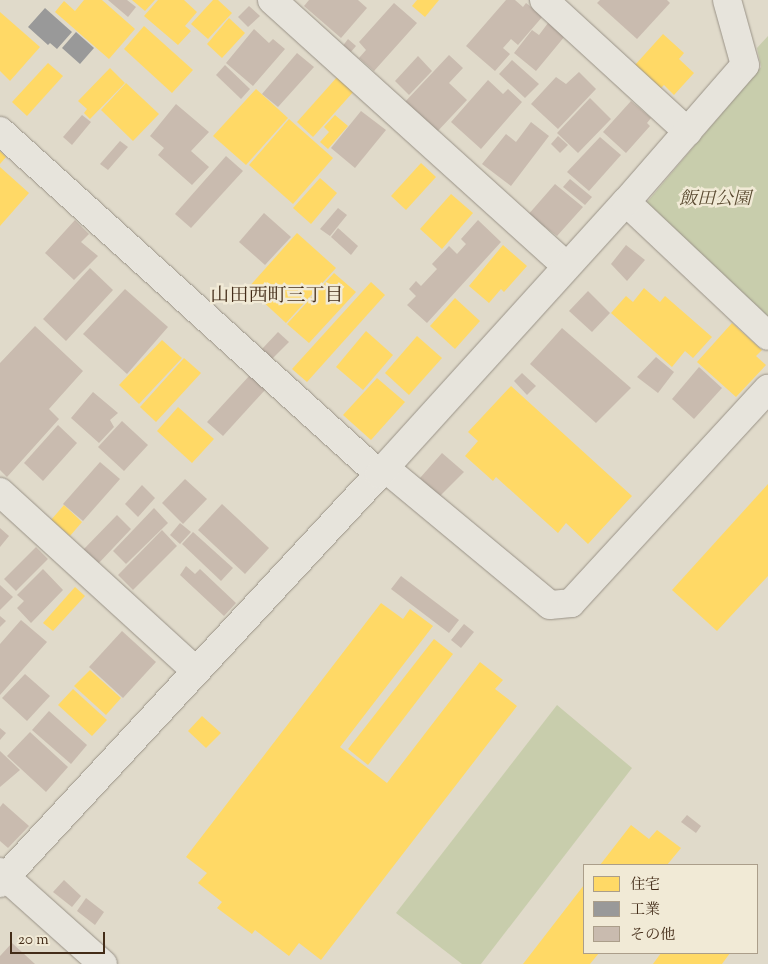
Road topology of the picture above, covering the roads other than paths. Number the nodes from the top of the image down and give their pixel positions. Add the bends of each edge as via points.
1 (272, 0) edge
2 (544, 0) edge
3 (727, 0) edge
4 (0, 131) edge
5 (688, 132) junction
6 (626, 202) junction
7 (566, 266) junction
8 (768, 336) edge
9 (768, 389) edge
10 (382, 471) junction
11 (0, 492) edge
12 (196, 671) junction
13 (2, 878) edge
14 (103, 964) edge

1 - 7 street
2 - 5 street
3 - 5 street via 745,65
4 - 10 street
5 - 6 street
6 - 7 street
6 - 8 street
7 - 10 street
9 - 10 street via 570,603 550,605
10 - 12 street
11 - 12 street
12 - 13 street
13 - 14 street

